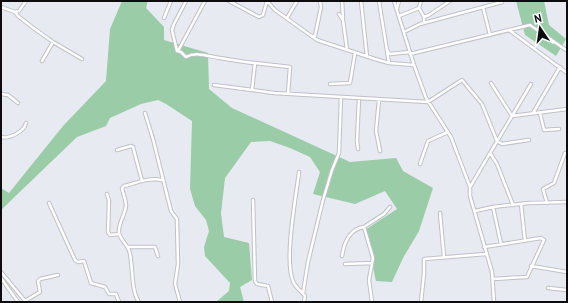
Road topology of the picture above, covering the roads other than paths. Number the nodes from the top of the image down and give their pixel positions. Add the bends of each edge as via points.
1 (26, 1) edge
2 (171, 1) edge
3 (186, 1) edge
4 (205, 1) edge
5 (229, 1) edge
6 (297, 1) edge
7 (320, 1) edge
8 (342, 1) edge
9 (360, 1) edge
10 (380, 1) edge
11 (394, 1) edge
12 (399, 1) edge
13 (421, 1) edge
14 (450, 1) edge
15 (502, 2) dead end
16 (1, 7) edge
17 (483, 7) junction
18 (396, 8) junction
19 (420, 8) junction
20 (16, 12) junction
21 (339, 14) dead end
22 (399, 16) junction
23 (424, 17) junction
24 (164, 18) dead end
25 (287, 18) junction
26 (342, 20) junction
27 (424, 23) junction
28 (509, 30) junction
29 (404, 32) junction
30 (490, 35) junction
31 (311, 36) junction
32 (53, 42) junction
33 (347, 50) junction
34 (387, 50) junction
35 (566, 50) dead end
36 (178, 51) junction
37 (356, 53) junction
38 (410, 53) junction
39 (367, 57) junction
40 (82, 59) dead end
41 (42, 61) dead end
42 (389, 62) junction
43 (255, 63) junction
44 (414, 65) junction
45 (560, 67) junction
46 (567, 73) edge
47 (491, 83) dead end
48 (330, 84) dead end
49 (530, 84) dead end
50 (214, 85) dead end
51 (252, 90) junction
52 (1, 94) edge
53 (288, 94) junction
54 (341, 97) junction
55 (359, 98) junction
56 (379, 100) junction
57 (428, 102) junction
58 (18, 103) dead end
59 (567, 109) edge
60 (145, 113) dead end
61 (540, 113) junction
62 (533, 114) junction
63 (512, 116) junction
64 (26, 123) dead end
65 (559, 129) dead end
66 (448, 132) junction
67 (1, 137) edge
68 (497, 140) junction
69 (528, 140) dead end
70 (358, 149) dead end
71 (117, 150) dead end
72 (380, 151) dead end
73 (565, 153) dead end
74 (490, 154) junction
75 (420, 164) dead end
76 (299, 172) dead end
77 (162, 180) junction
78 (142, 181) junction
79 (470, 187) junction
80 (107, 194) dead end
81 (253, 200) dead end
82 (567, 202) edge
83 (49, 203) dead end
84 (548, 203) junction
85 (521, 204) junction
86 (513, 205) junction
87 (390, 207) dead end
88 (493, 207) junction
89 (475, 211) junction
90 (440, 213) dead end
91 (364, 227) junction
92 (119, 234) junction
93 (525, 241) junction
94 (501, 244) junction
95 (484, 246) junction
96 (128, 247) junction
97 (486, 254) junction
98 (158, 256) dead end
99 (342, 256) dead end
100 (444, 257) junction
101 (372, 263) junction
102 (345, 264) dead end
103 (531, 266) junction
104 (1, 272) edge
105 (567, 272) edge
106 (58, 275) dead end
107 (1, 278) edge
108 (493, 279) junction
109 (548, 288) dead end
110 (567, 290) edge
111 (303, 293) junction
112 (26, 301) edge
113 (18, 302) edge
114 (119, 302) edge
115 (140, 302) edge
116 (180, 302) edge
117 (272, 302) edge
118 (304, 302) edge
119 (372, 302) edge
120 (421, 302) edge
121 (494, 302) edge

1 - 20 street
2 - 24 street
3 - 36 street via 172,30
4 - 36 street
5 - 25 street via 259,17 263,15 267,1
6 - 25 street
7 - 31 street via 315,36
8 - 26 street
9 - 39 street
10 - 34 street
11 - 18 street
12 - 18 street
13 - 19 street
14 - 23 street
15 - 17 street
16 - 20 street
17 - 27 street
17 - 30 street
18 - 22 street
19 - 22 street
19 - 23 street
20 - 32 street via 27,24
21 - 26 street
22 - 29 street
23 - 27 street
25 - 31 street
26 - 33 street
27 - 29 street
28 - 30 street
28 - 35 street via 530,25
28 - 45 street
29 - 38 street
30 - 38 street
31 - 33 street
32 - 40 street
32 - 41 street
33 - 37 street
34 - 38 street via 390,54
34 - 42 street
36 - 43 street via 186,57 191,54 206,55
37 - 39 street
37 - 48 street via 350,83
38 - 44 street
39 - 42 street
42 - 44 street
43 - 51 street
43 - 53 street via 290,67
44 - 57 street
45 - 46 street
45 - 62 street
47 - 63 street
49 - 63 street
50 - 51 street
51 - 53 street
52 - 58 street via 8,95
53 - 54 street
54 - 55 street
54 - 111 street via 339,153 323,200
55 - 56 street
55 - 70 street
56 - 57 street
56 - 72 street via 376,130
57 - 66 street
57 - 68 street via 462,80 482,104
59 - 61 street
60 - 77 street
61 - 62 street
61 - 65 street via 544,130
62 - 63 street
63 - 68 street
64 - 67 street via 18,132 6,138
66 - 75 street via 428,141
66 - 79 street
68 - 69 street via 502,144
68 - 74 street
71 - 78 street via 133,147
73 - 84 street via 554,183 543,189
74 - 79 street
74 - 86 street via 497,164
76 - 111 street via 290,266 293,281
77 - 78 street
77 - 116 street via 170,211 178,222 178,264 175,284
78 - 92 street via 122,188 126,207 119,224
79 - 89 street
80 - 92 street via 109,234
81 - 117 street via 255,281 257,284 268,286
82 - 84 street
83 - 114 street via 75,260 84,260 91,283 105,287 109,294 116,294
84 - 85 street
85 - 86 street
85 - 93 street
86 - 88 street
87 - 91 street
88 - 89 street
88 - 94 street
89 - 95 street
90 - 100 street
91 - 99 street via 350,234
91 - 101 street
92 - 96 street
93 - 94 street
93 - 103 street via 540,238 544,240
94 - 95 street
95 - 97 street
96 - 98 street via 155,247
96 - 115 street via 134,292
97 - 100 street
97 - 108 street
100 - 120 street via 424,259
101 - 102 street
101 - 119 street via 369,280
103 - 105 street
103 - 108 street via 527,277
104 - 112 street
106 - 112 street via 40,279 40,292
107 - 113 street
108 - 121 street
109 - 110 street
111 - 118 street

